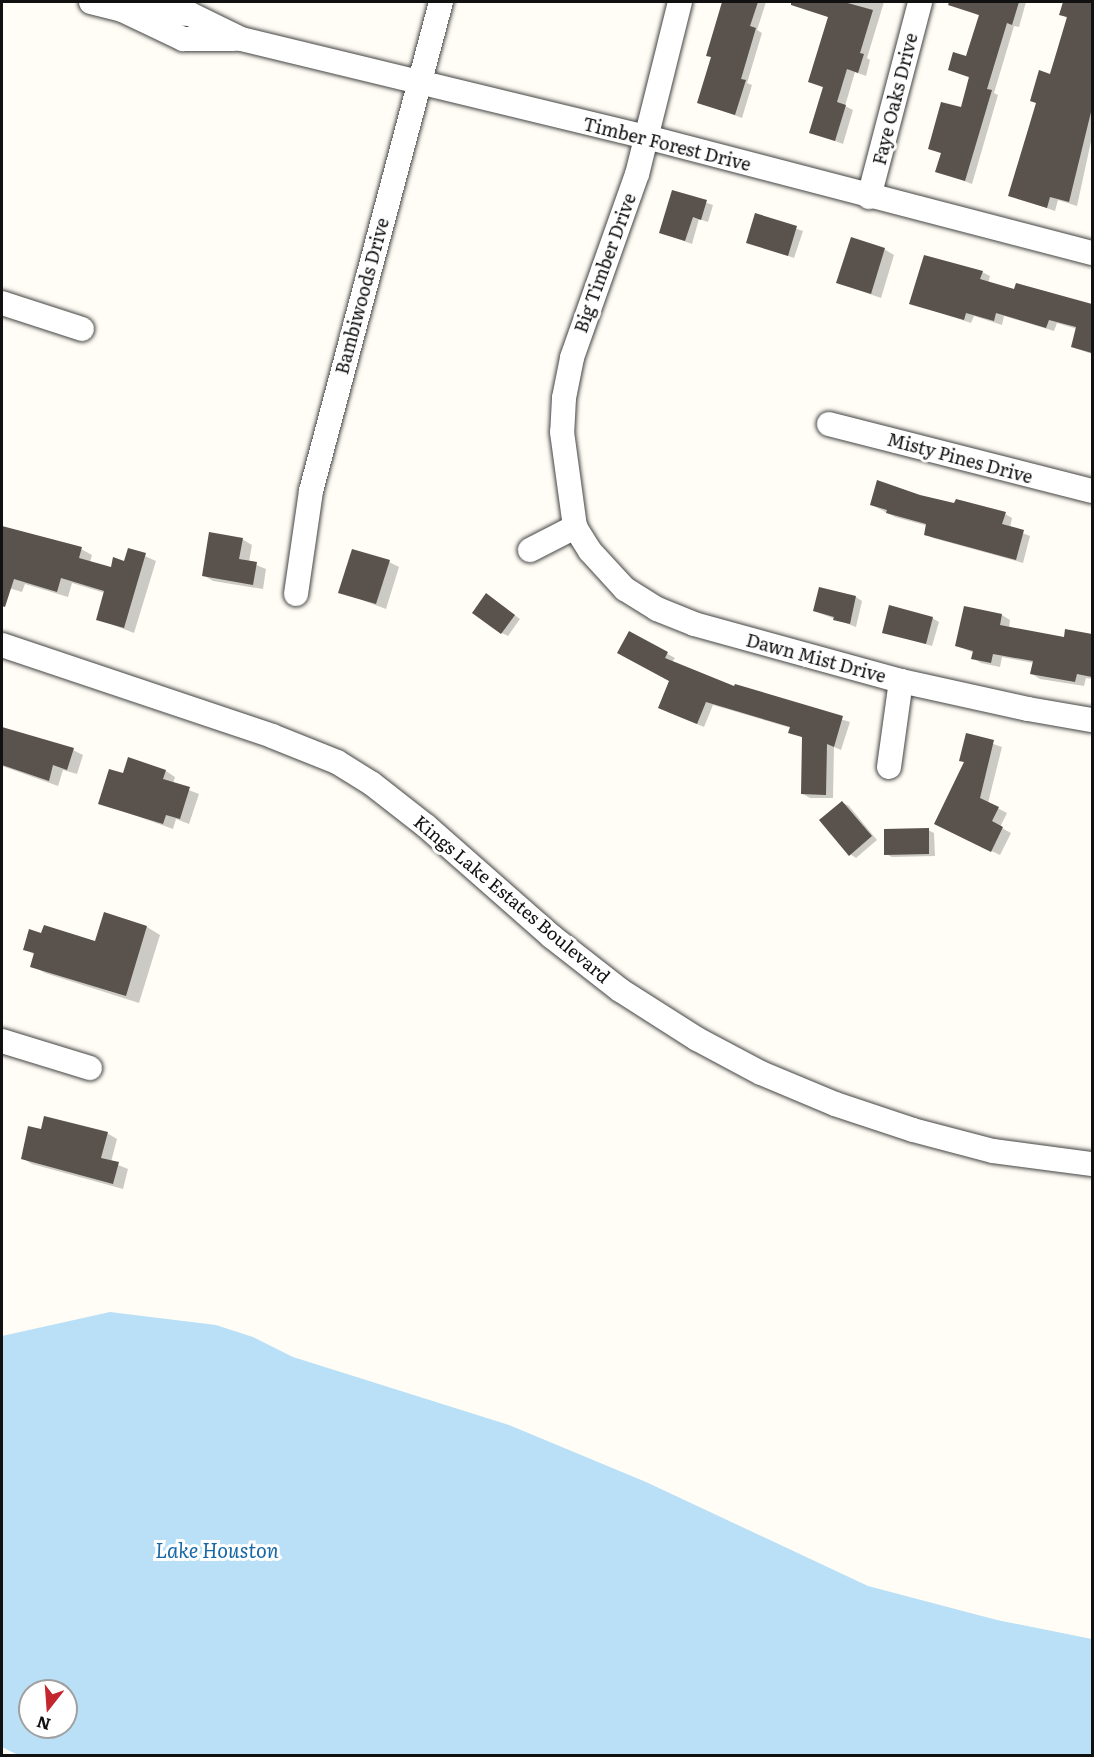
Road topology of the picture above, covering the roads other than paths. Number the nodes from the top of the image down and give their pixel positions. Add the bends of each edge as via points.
1 (91, 2) edge
2 (441, 2) edge
3 (680, 2) edge
4 (920, 2) edge
5 (123, 6) edge
6 (420, 84) junction
7 (646, 137) junction
8 (870, 197) junction
9 (1092, 253) edge
10 (2, 303) edge
11 (82, 329) dead end
12 (829, 424) dead end
13 (1092, 491) edge
14 (575, 527) junction
15 (530, 550) dead end
16 (296, 594) dead end
17 (2, 645) edge
18 (901, 681) junction
19 (1092, 720) edge
20 (889, 767) dead end
21 (2, 1041) edge
22 (90, 1068) dead end
23 (1092, 1164) edge

1 - 5 street, Timber Forest Drive
2 - 6 street, Bambiwoods Drive
3 - 7 street, Big Timber Drive
4 - 8 street, Faye Oaks Drive
5 - 6 street, Timber Forest Drive via 190,14 241,39
6 - 7 street, Timber Forest Drive
6 - 16 street, Bambiwoods Drive via 311,491
7 - 8 street, Timber Forest Drive
7 - 14 street, Big Timber Drive via 584,318 564,398 562,432
8 - 9 street, Timber Forest Drive
10 - 11 street
12 - 13 street, Misty Pines Drive
14 - 15 street
14 - 18 street, Dawn Mist Drive via 612,577 657,609 716,631
17 - 23 street, Kings Lake Estates Boulevard via 337,762 426,826 550,936 620,990 697,1039 761,1072 835,1104 913,1130 993,1151
18 - 19 street, Dawn Mist Drive
18 - 20 street
21 - 22 street

